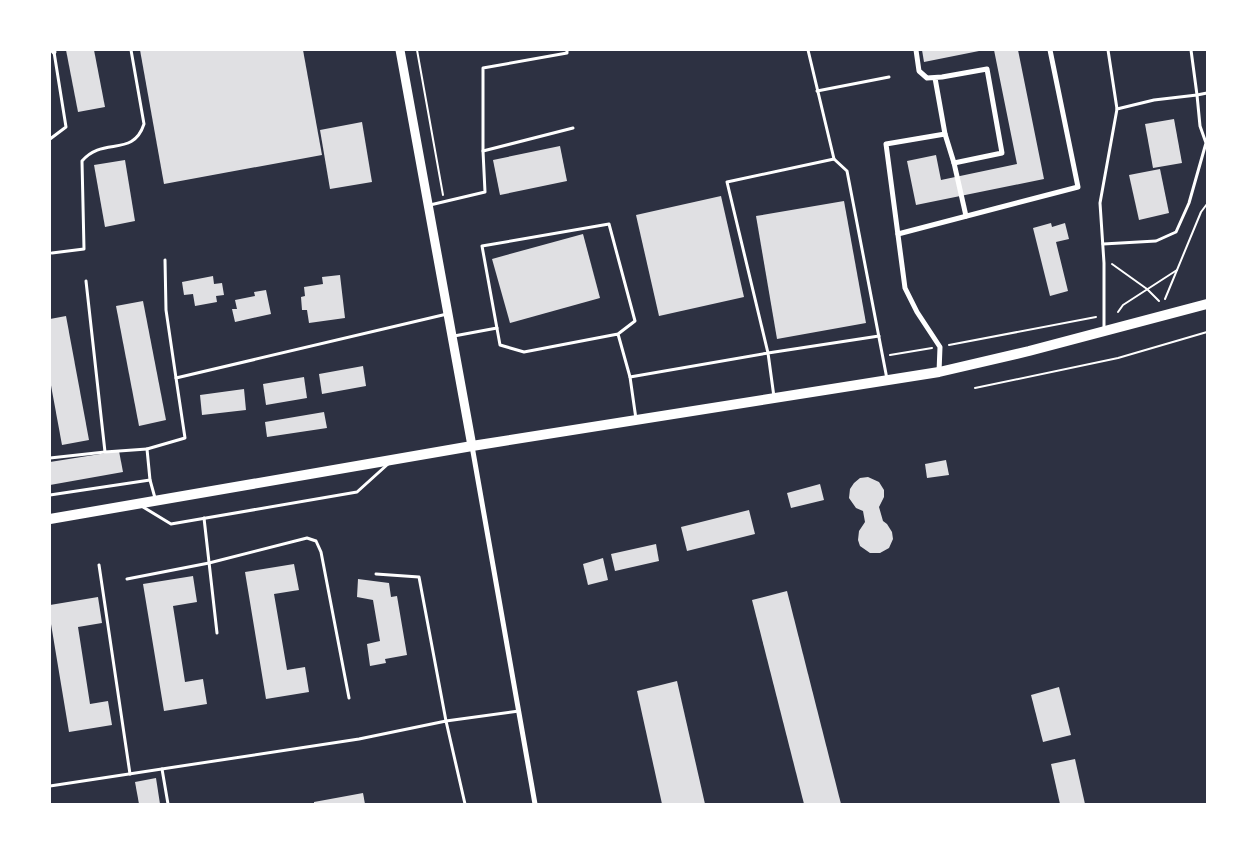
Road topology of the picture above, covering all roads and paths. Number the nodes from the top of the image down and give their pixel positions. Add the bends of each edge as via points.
1 (131, 50) edge
2 (400, 50) edge
3 (417, 50) edge
4 (567, 50) edge
5 (808, 50) edge
6 (916, 50) edge
7 (1050, 50) edge
8 (1108, 50) edge
9 (1191, 50) edge
10 (53, 51) edge
11 (889, 77) dead end
12 (935, 78) junction
13 (817, 91) junction
14 (1207, 93) edge
15 (1197, 95) junction
16 (1117, 109) junction
17 (573, 128) dead end
18 (945, 134) junction
19 (50, 139) edge
20 (484, 151) junction
21 (834, 160) junction
22 (954, 163) junction
23 (444, 201) junction
24 (1207, 204) edge
25 (429, 205) junction
26 (966, 216) junction
27 (898, 234) junction
28 (1103, 244) junction
29 (52, 253) dead end
30 (1104, 258) junction
31 (165, 260) dead end
32 (1177, 270) junction
33 (86, 281) dead end
34 (1147, 288) junction
35 (1165, 299) dead end
36 (1159, 301) dead end
37 (1207, 304) edge
38 (1118, 312) dead end
39 (448, 314) junction
40 (1104, 316) junction
41 (497, 328) junction
42 (1104, 332) junction
43 (1206, 333) edge
44 (618, 334) junction
45 (452, 336) junction
46 (879, 336) junction
47 (940, 347) junction
48 (768, 353) junction
49 (883, 356) junction
50 (939, 372) junction
51 (630, 377) junction
52 (176, 378) junction
53 (887, 380) junction
54 (976, 388) dead end
55 (774, 398) junction
56 (636, 420) junction
57 (472, 446) junction
58 (147, 450) junction
59 (106, 452) junction
60 (50, 458) edge
61 (393, 460) junction
62 (150, 480) junction
63 (50, 495) edge
64 (156, 501) junction
65 (138, 504) junction
66 (204, 518) junction
67 (50, 519) edge
68 (209, 563) junction
69 (99, 566) dead end
70 (376, 574) dead end
71 (126, 579) dead end
72 (217, 634) dead end
73 (349, 698) dead end
74 (518, 711) junction
75 (446, 721) junction
76 (162, 769) junction
77 (130, 774) junction
78 (50, 786) edge
79 (168, 804) edge
80 (465, 804) edge
81 (535, 804) edge

1 - 29 lane via 144,124 141,133 133,142 100,148 82,161 84,249
2 - 25 street
3 - 23 path
4 - 20 lane via 567,53 483,68
5 - 13 lane
6 - 12 street via 919,71 927,78
7 - 26 street via 1078,187
8 - 16 lane
9 - 15 lane
10 - 19 lane via 66,127
11 - 13 lane
12 - 18 street
12 - 22 street via 987,69 1002,153
13 - 21 lane
14 - 15 lane
15 - 16 lane
15 - 28 lane via 1200,126 1206,143 1189,203 1176,232 1156,241
16 - 28 lane via 1100,203
17 - 20 lane
18 - 22 street
18 - 27 street via 886,144
20 - 23 lane via 485,192
21 - 46 lane via 847,171
21 - 48 lane via 727,182
22 - 26 street
23 - 25 lane
24 - 32 path
25 - 39 street
26 - 27 street
27 - 47 street via 905,288
28 - 30 lane
30 - 34 path
30 - 40 lane
31 - 52 lane via 166,310
32 - 34 path
32 - 35 path
33 - 59 lane
34 - 36 path
34 - 38 path
37 - 42 main road
39 - 45 street
39 - 52 lane
40 - 42 lane
40 - 47 path
41 - 44 lane via 500,345 524,352
41 - 44 lane via 482,246 609,224 635,321
41 - 45 lane
42 - 50 main road
43 - 54 path via 1118,358
44 - 51 lane
45 - 57 street
46 - 48 lane
46 - 49 lane
47 - 49 path
47 - 50 street
48 - 51 lane
48 - 55 lane
49 - 53 lane
50 - 53 main road
51 - 56 lane
52 - 58 lane via 185,438
53 - 55 main road
55 - 56 main road
56 - 57 main road
57 - 61 main road
57 - 74 street
58 - 59 lane
58 - 62 lane
59 - 60 lane
61 - 64 main road
61 - 66 lane via 357,492
62 - 63 lane
62 - 64 lane
64 - 65 main road
65 - 66 lane via 171,524
65 - 67 main road
66 - 68 lane
68 - 71 lane
68 - 72 lane
68 - 73 lane via 307,538 316,541 321,552
69 - 77 lane
70 - 75 lane via 419,577
74 - 75 lane
74 - 81 street
75 - 76 lane via 359,739
75 - 80 lane
76 - 77 lane
76 - 79 lane
77 - 78 lane

